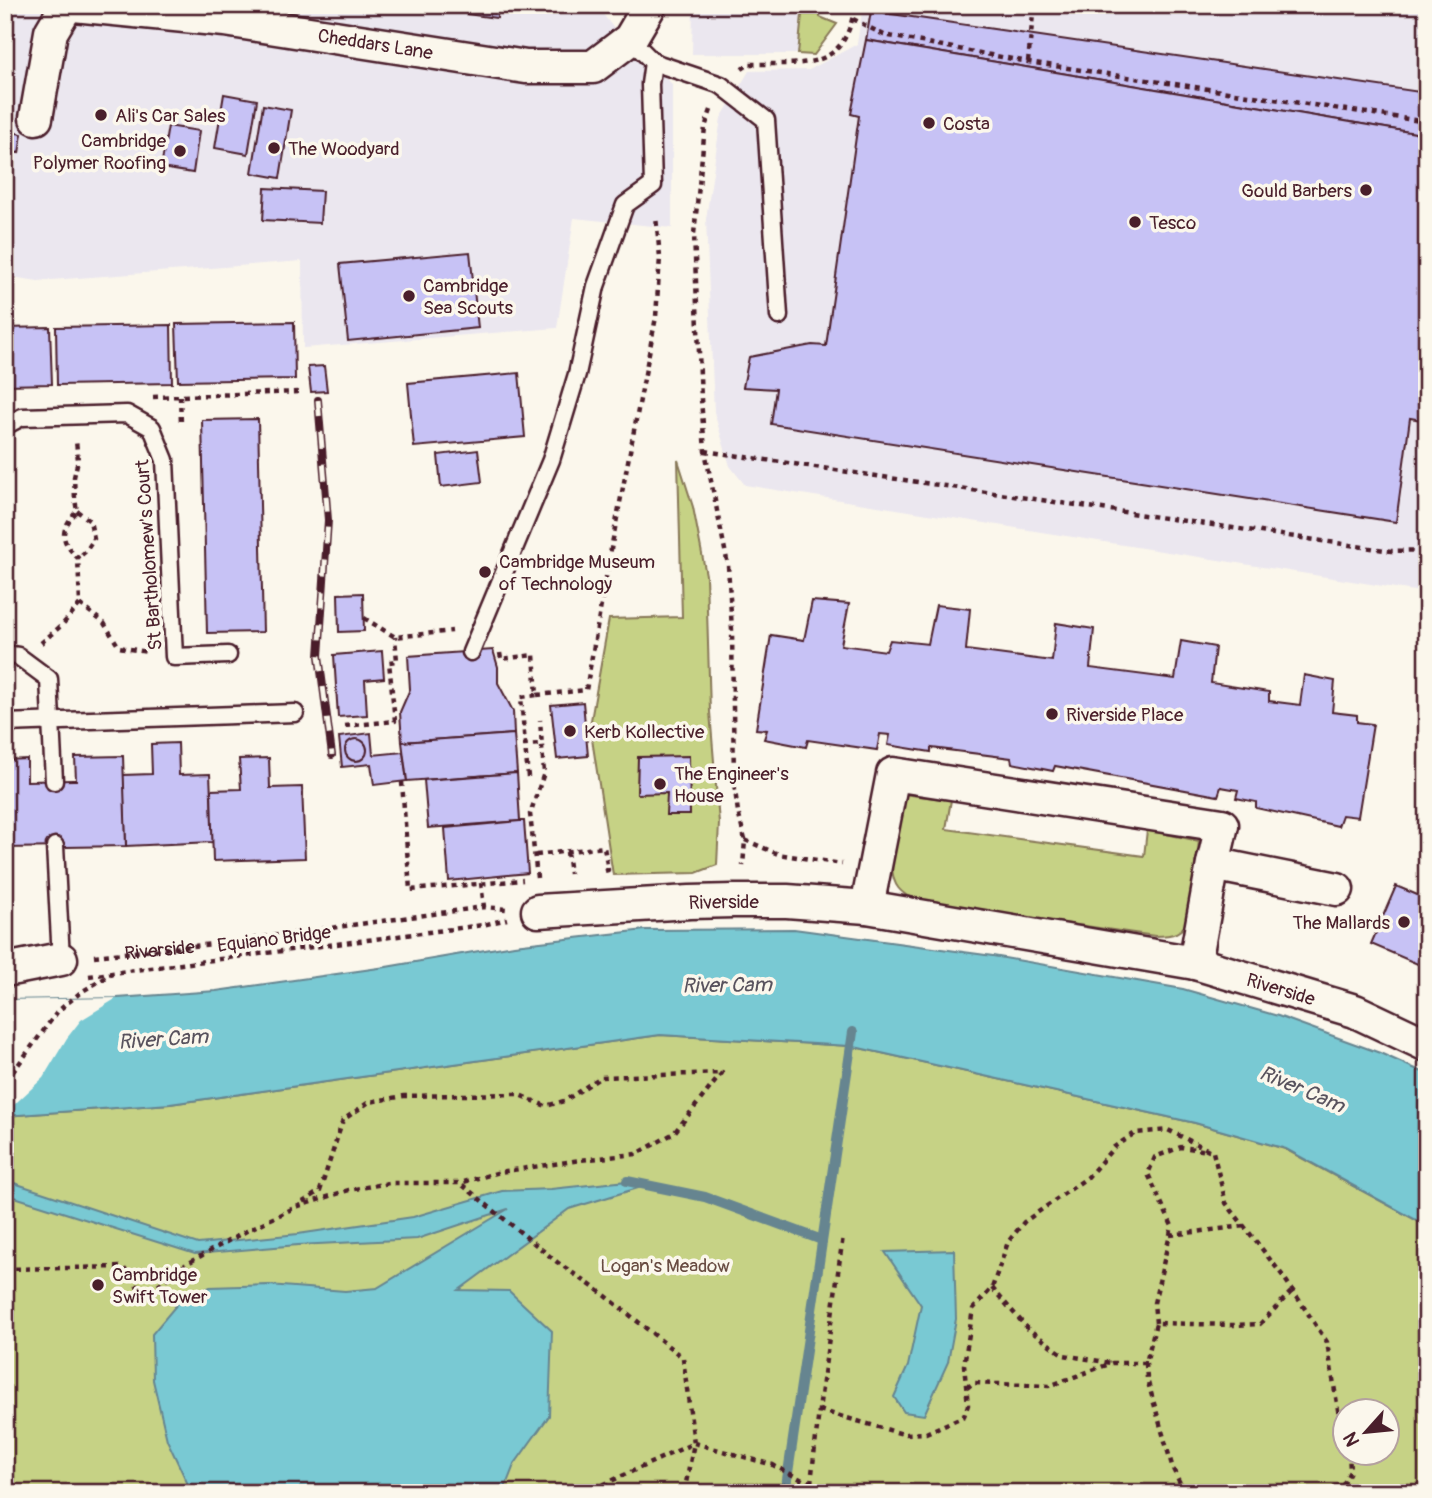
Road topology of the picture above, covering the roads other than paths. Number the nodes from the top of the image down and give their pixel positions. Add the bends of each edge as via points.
1 (67, 5) edge
2 (74, 5) edge
3 (650, 5) edge
4 (631, 39) junction
5 (653, 62) junction
6 (36, 118) dead end
7 (779, 316) dead end
8 (5, 426) edge
9 (471, 652) dead end
10 (5, 654) edge
11 (228, 654) dead end
12 (295, 713) dead end
13 (52, 721) junction
14 (5, 723) edge
15 (54, 781) dead end
16 (55, 846) dead end
17 (1213, 864) junction
18 (1336, 889) dead end
19 (867, 907) junction
20 (538, 911) road end
21 (61, 959) joint
22 (1195, 963) junction
23 (5, 970) edge
24 (1427, 1045) edge

1 - 6 street via 51,32
2 - 4 street, Cheddars Lane via 225,20 526,67 593,67
3 - 4 street, Cheddars Lane
4 - 5 lane
5 - 7 lane via 721,85 766,120
5 - 9 lane via 653,185 625,205 596,286 577,374 551,460
8 - 11 lane, St Bartholomew's Court via 22,417 127,414 152,428 164,460 174,657
10 - 13 lane via 18,656 49,679
12 - 13 lane
13 - 14 lane
13 - 15 lane
16 - 21 lane
17 - 18 street
17 - 19 street via 1222,825 893,774
17 - 22 street
19 - 20 street, Riverside via 734,901
19 - 22 street, Riverside
21 - 23 street
22 - 24 street, Riverside via 1355,1011

